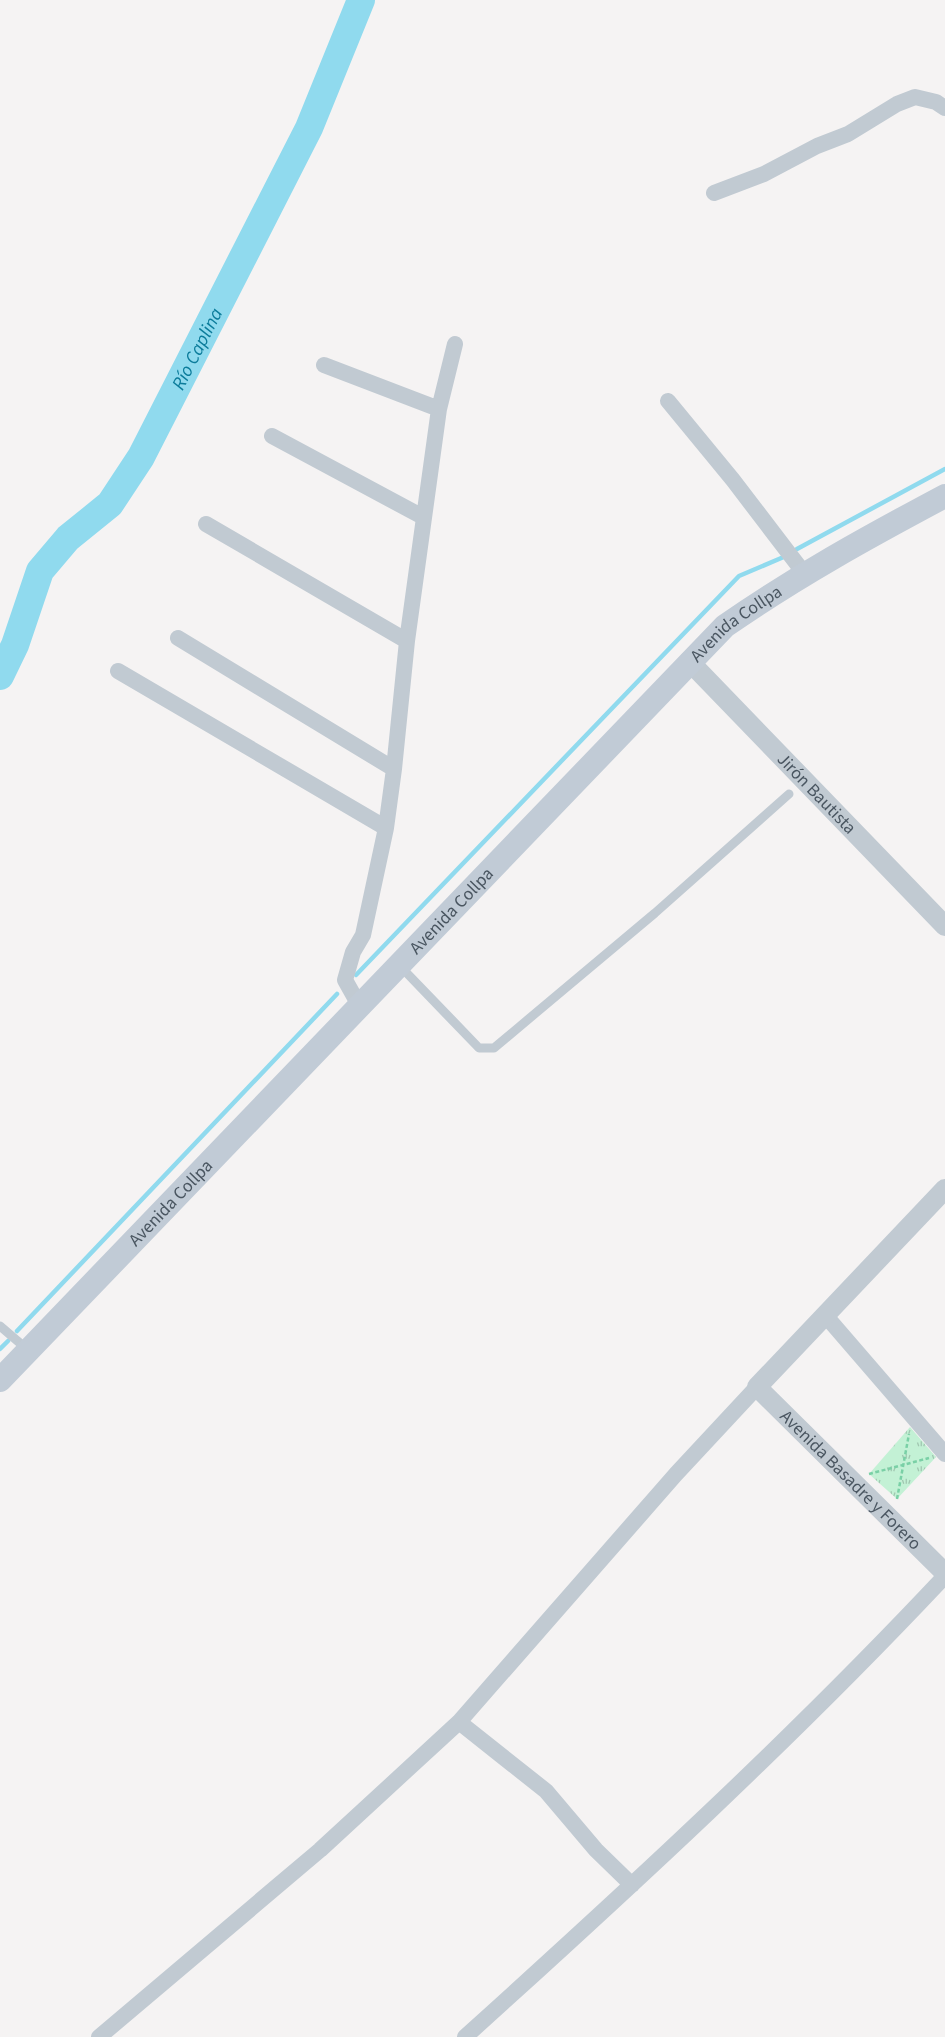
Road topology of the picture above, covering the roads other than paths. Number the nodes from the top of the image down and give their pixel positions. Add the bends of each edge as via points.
1 (945, 108) edge
2 (714, 193) dead end
3 (455, 344) dead end
4 (324, 364) dead end
5 (668, 401) dead end
6 (439, 409) junction
7 (272, 436) dead end
8 (945, 496) edge
9 (423, 517) junction
10 (206, 524) dead end
11 (804, 573) junction
12 (178, 638) dead end
13 (407, 641) junction
14 (689, 661) junction
15 (118, 671) dead end
16 (394, 769) junction
17 (790, 794) dead end
18 (386, 828) junction
19 (945, 926) edge
20 (398, 964) junction
21 (359, 1005) junction
22 (945, 1189) edge
23 (825, 1315) junction
24 (0, 1326) edge
25 (29, 1350) junction
26 (0, 1380) edge
27 (757, 1387) junction
28 (940, 1455) edge
29 (945, 1575) edge
30 (459, 1722) junction
31 (632, 1885) junction
32 (100, 2037) edge
33 (465, 2037) edge

1 - 2 street via 936,102 915,97 897,104 848,134 816,146 764,174
3 - 6 street
4 - 6 street
5 - 11 street
6 - 9 street
7 - 9 street
8 - 11 main road, Avenida Collpa
9 - 13 street
10 - 13 street
11 - 14 main road, Avenida Collpa via 725,626
12 - 16 street
13 - 16 street
14 - 19 street, Jirón Bautista
14 - 20 main road, Avenida Collpa
15 - 18 street
16 - 18 street
17 - 20 lane via 494,1048 480,1048
18 - 21 street via 363,935 353,952 345,980
20 - 21 main road, Avenida Collpa
21 - 25 main road, Avenida Collpa
22 - 23 street
23 - 27 street
23 - 28 street
24 - 25 lane
25 - 26 main road, Avenida Collpa
27 - 29 street, Avenida Basadre y Forero
27 - 30 street via 676,1474
29 - 31 street via 869,1657 746,1779
30 - 31 street via 546,1791 596,1850
30 - 32 street via 320,1850
31 - 33 street

